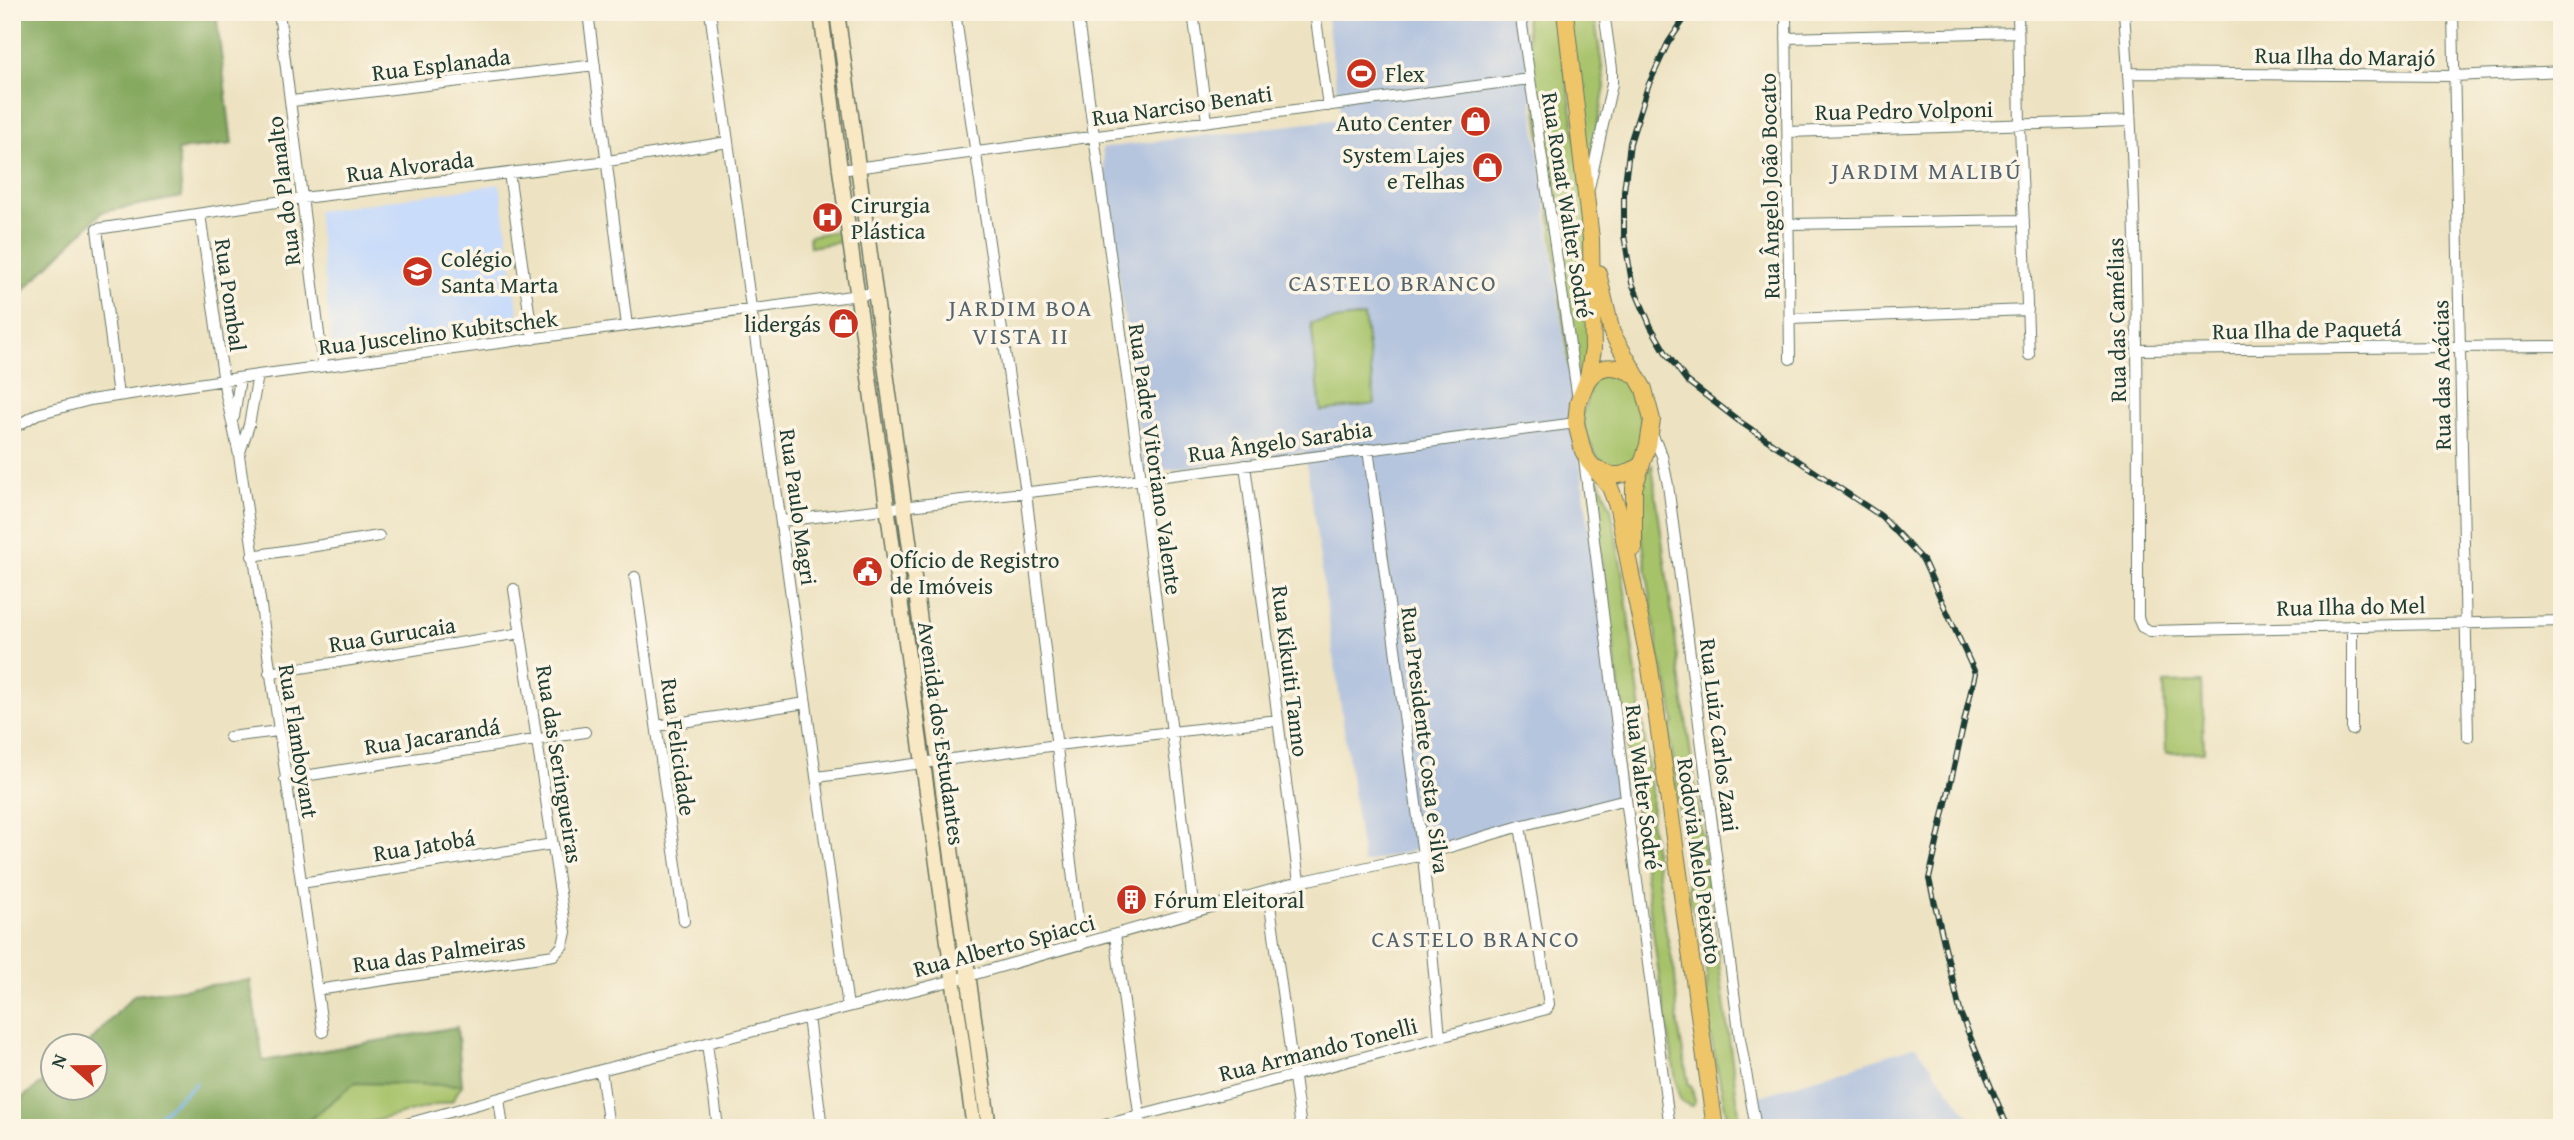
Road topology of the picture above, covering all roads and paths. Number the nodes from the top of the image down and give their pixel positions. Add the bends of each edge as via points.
1 (279, 12) edge
2 (588, 12) edge
3 (710, 12) edge
4 (821, 12) edge
5 (837, 12) edge
6 (955, 12) edge
7 (1077, 12) edge
8 (1193, 12) edge
9 (1315, 12) edge
10 (1520, 12) edge
11 (1565, 12) edge
12 (1604, 12) edge
13 (1786, 12) edge
14 (2018, 12) edge
15 (2124, 12) edge
16 (2454, 12) edge
17 (2018, 32) junction
18 (1786, 38) junction
19 (595, 65) junction
20 (2562, 71) edge
21 (2128, 73) junction
22 (2454, 76) junction
23 (1529, 79) junction
24 (292, 101) junction
25 (1328, 106) junction
26 (1207, 121) junction
27 (2130, 121) junction
28 (2020, 126) junction
29 (1788, 132) junction
30 (1093, 136) junction
31 (728, 142) junction
32 (976, 153) junction
33 (608, 161) junction
34 (857, 168) junction
35 (840, 170) junction
36 (509, 173) junction
37 (303, 198) junction
38 (1587, 198) junction
39 (201, 214) junction
40 (2024, 220) junction
41 (1789, 223) junction
42 (1591, 239) junction
43 (874, 293) junction
44 (858, 295) junction
45 (752, 309) junction
46 (2028, 310) junction
47 (1790, 319) junction
48 (627, 326) junction
49 (533, 339) junction
50 (2460, 346) junction
51 (2562, 346) edge
52 (2137, 350) junction
53 (2029, 355) dead end
54 (1790, 359) dead end
55 (323, 366) junction
56 (258, 375) junction
57 (1635, 375) junction
58 (240, 378) junction
59 (224, 381) junction
60 (1587, 381) junction
61 (118, 396) junction
62 (1578, 403) junction
63 (37, 414) junction
64 (12, 419) edge
65 (1576, 422) junction
66 (233, 424) junction
67 (12, 429) edge
68 (1651, 433) junction
69 (1368, 449) junction
70 (1583, 452) junction
71 (239, 455) junction
72 (1245, 465) junction
73 (1641, 466) junction
74 (1595, 468) junction
75 (1141, 479) junction
76 (1026, 493) junction
77 (895, 506) junction
78 (781, 521) junction
79 (379, 536) dead end
80 (252, 556) junction
81 (635, 577) dead end
82 (514, 589) dead end
83 (1637, 601) junction
84 (2562, 621) edge
85 (2465, 622) junction
86 (2352, 625) junction
87 (2141, 627) joint
88 (521, 633) junction
89 (269, 673) junction
90 (806, 703) junction
91 (1278, 720) junction
92 (657, 726) junction
93 (2352, 730) dead end
94 (278, 731) junction
95 (585, 732) dead end
96 (1172, 732) junction
97 (230, 737) dead end
98 (2468, 737) dead end
99 (537, 739) junction
100 (1056, 745) junction
101 (940, 762) junction
102 (924, 763) junction
103 (817, 778) junction
104 (285, 779) junction
105 (1626, 799) junction
106 (1520, 826) junction
107 (553, 844) junction
108 (1423, 855) junction
109 (1299, 882) junction
110 (301, 883) junction
111 (1268, 891) junction
112 (1194, 912) junction
113 (684, 922) dead end
114 (1115, 935) junction
115 (1081, 944) junction
116 (563, 946) joint
117 (970, 974) junction
118 (954, 979) junction
119 (317, 990) junction
120 (848, 1007) junction
121 (808, 1017) junction
122 (323, 1032) dead end
123 (1440, 1037) junction
124 (707, 1043) junction
125 (601, 1070) junction
126 (1294, 1074) junction
127 (499, 1099) junction
128 (1140, 1115) junction
129 (399, 1127) edge
130 (503, 1128) edge
131 (609, 1128) edge
132 (718, 1128) edge
133 (822, 1128) edge
134 (975, 1128) edge
135 (989, 1128) edge
136 (1093, 1128) edge
137 (1141, 1128) edge
138 (1301, 1128) edge
139 (1670, 1128) edge
140 (1715, 1128) edge
141 (1756, 1128) edge

1 - 24 street, Rua do Planalto
2 - 19 street
3 - 31 street, Rua Paulo Magri
4 - 35 street, Avenida dos Estudantes
5 - 34 street, Avenida dos Estudantes
6 - 32 street
7 - 30 street, Rua Padre Vitoriano Valente
8 - 26 street
9 - 25 street
10 - 23 street, Rua Ronat Walter Sodré
11 - 38 main road, Rodovia Melo Peixoto
12 - 38 street via 1612,84
13 - 18 street, Rua Ângelo João Bocato
14 - 17 street
15 - 21 street, Rua das Camélias
16 - 22 street, Rua das Acácias
17 - 18 street
17 - 28 street
18 - 29 street, Rua Ângelo João Bocato
19 - 24 street, Rua Esplanada
19 - 33 street
20 - 22 street, Rua Ilha do Marajó
21 - 22 street, Rua Ilha do Marajó
21 - 27 street, Rua das Camélias
22 - 50 street, Rua das Acácias
23 - 25 street, Rua Narciso Benati
23 - 62 street, Rua Ronat Walter Sodré
24 - 37 street, Rua do Planalto
25 - 26 street, Rua Narciso Benati
26 - 30 street, Rua Narciso Benati
27 - 28 street, Rua Pedro Volponi
27 - 52 street, Rua das Camélias
28 - 29 street, Rua Pedro Volponi
28 - 40 street
29 - 41 street, Rua Ângelo João Bocato
30 - 32 street, Rua Narciso Benati
30 - 75 street, Rua Padre Vitoriano Valente
31 - 33 street, Rua Alvorada
31 - 45 street, Rua Paulo Magri
32 - 34 street, Rua Narciso Benati
32 - 76 street
33 - 36 street, Rua Alvorada
33 - 48 street
34 - 35 street, Rua Narciso Benati
34 - 43 street, Avenida dos Estudantes
35 - 44 street, Avenida dos Estudantes
36 - 37 street, Rua Alvorada
36 - 49 street
37 - 39 street, Rua Alvorada
37 - 55 street, Rua do Planalto
38 - 42 main road, Rodovia Melo Peixoto
39 - 59 street, Rua Pombal
39 - 61 street, Rua Alvorada via 97,229
40 - 41 street
40 - 46 street
41 - 47 street, Rua Ângelo João Bocato
42 - 57 main road, Rodovia Melo Peixoto via 1612,333
42 - 60 main road, Rodovia Melo Peixoto via 1593,350
43 - 44 street, Rua Juscelino Kubitschek
43 - 77 street, Avenida dos Estudantes
44 - 45 street, Rua Juscelino Kubitschek
44 - 77 street, Avenida dos Estudantes
45 - 48 street, Rua Juscelino Kubitschek
45 - 78 street, Rua Paulo Magri
46 - 47 street
46 - 53 street
47 - 54 street, Rua Ângelo João Bocato
48 - 49 street, Rua Juscelino Kubitschek
49 - 55 street, Rua Juscelino Kubitschek
50 - 51 street, Rua Ilha de Paquetá
50 - 52 street, Rua Ilha de Paquetá
50 - 85 street, Rua das Acácias
52 - 87 street, Rua das Camélias
55 - 56 street, Rua Juscelino Kubitschek
56 - 58 street, Rua Juscelino Kubitschek
56 - 71 street
57 - 60 main road via 1611,365
57 - 68 main road, Rodovia Melo Peixoto via 1649,406
58 - 59 street, Rua Juscelino Kubitschek
58 - 66 street
59 - 61 street, Rua Juscelino Kubitschek
59 - 66 street, Rua Pombal
60 - 62 main road, Rodovia Melo Peixoto
61 - 63 street, Rua Juscelino Kubitschek
62 - 65 main road, Rodovia Melo Peixoto
63 - 64 street
63 - 67 street, Rua Juscelino Kubitschek
65 - 69 street, Rua Ângelo Sarabia
65 - 70 main road, Rodovia Melo Peixoto
66 - 71 street, Rua Flamboyant
68 - 73 main road, Rodovia Melo Peixoto
68 - 141 street, Rua Luiz Carlos Zani via 1668,485 1740,1039
69 - 72 street, Rua Ângelo Sarabia
69 - 108 street, Rua Presidente Costa e Silva
70 - 74 main road, Rodovia Melo Peixoto
70 - 105 street, Rua Walter Sodré
71 - 80 street, Rua Flamboyant
72 - 75 street, Rua Ângelo Sarabia
72 - 91 street, Rua Kikuiti Tanno
73 - 74 main road via 1621,476
73 - 83 main road, Rodovia Melo Peixoto via 1633,514
74 - 83 main road, Rodovia Melo Peixoto via 1610,487 1618,509
75 - 76 street, Rua Ângelo Sarabia
75 - 96 street, Rua Padre Vitoriano Valente
76 - 77 street, Rua Ângelo Sarabia
76 - 100 street
77 - 78 street, Rua Ângelo Sarabia
77 - 101 street, Avenida dos Estudantes
77 - 102 street, Avenida dos Estudantes
78 - 90 street, Rua Paulo Magri
79 - 80 street
80 - 89 street, Rua Flamboyant
81 - 92 street, Rua Felicidade
82 - 88 street, Rua das Seringueiras
83 - 140 main road, Rodovia Melo Peixoto
84 - 85 street, Rua Ilha do Mel
85 - 86 street, Rua Ilha do Mel
85 - 98 street, Rua das Acácias
86 - 87 street, Rua Ilha do Mel via 2150,631
86 - 93 street
88 - 89 street, Rua Gurucaia
88 - 99 street, Rua das Seringueiras
89 - 94 street, Rua Flamboyant
90 - 92 street
90 - 103 street, Rua Paulo Magri
91 - 96 street
91 - 109 street, Rua Kikuiti Tanno
92 - 113 street, Rua Felicidade
94 - 97 street
94 - 104 street, Rua Flamboyant
95 - 99 street, Rua Jacarandá
96 - 100 street
96 - 112 street, Rua Padre Vitoriano Valente
99 - 104 street, Rua Jacarandá
99 - 107 street, Rua das Seringueiras
100 - 101 street
100 - 115 street
101 - 102 street
101 - 117 street, Avenida dos Estudantes
102 - 103 street
102 - 118 street, Avenida dos Estudantes
103 - 120 street, Rua Paulo Magri
104 - 110 street, Rua Flamboyant
105 - 106 street, Rua Alberto Spiacci
105 - 139 street, Rua Walter Sodré
106 - 108 street, Rua Alberto Spiacci
106 - 123 street, Rua Armando Tonelli via 1549,1004 1547,1009
107 - 110 street, Rua Jatobá
107 - 116 street, Rua das Seringueiras via 566,932
108 - 109 street, Rua Alberto Spiacci
108 - 123 street, Rua Presidente Costa e Silva
109 - 111 street, Rua Alberto Spiacci
110 - 119 street, Rua Flamboyant
111 - 112 street, Rua Alberto Spiacci
111 - 126 street
112 - 114 street, Rua Alberto Spiacci
114 - 115 street, Rua Alberto Spiacci
114 - 128 street
115 - 117 street, Rua Alberto Spiacci
116 - 119 street, Rua das Palmeiras via 554,955
117 - 118 street, Rua Alberto Spiacci
117 - 135 street, Avenida dos Estudantes
118 - 120 street, Rua Alberto Spiacci
118 - 134 street, Avenida dos Estudantes
119 - 122 street, Rua Flamboyant
120 - 121 street, Rua Alberto Spiacci
121 - 124 street, Rua Alberto Spiacci
121 - 133 street
123 - 126 street, Rua Armando Tonelli
124 - 125 street, Rua Alberto Spiacci
124 - 132 street
125 - 127 street, Rua Alberto Spiacci
125 - 131 street
126 - 128 street, Rua Armando Tonelli
126 - 138 street
127 - 129 street, Rua Alberto Spiacci
127 - 130 street
128 - 136 street, Rua Armando Tonelli
128 - 137 street

